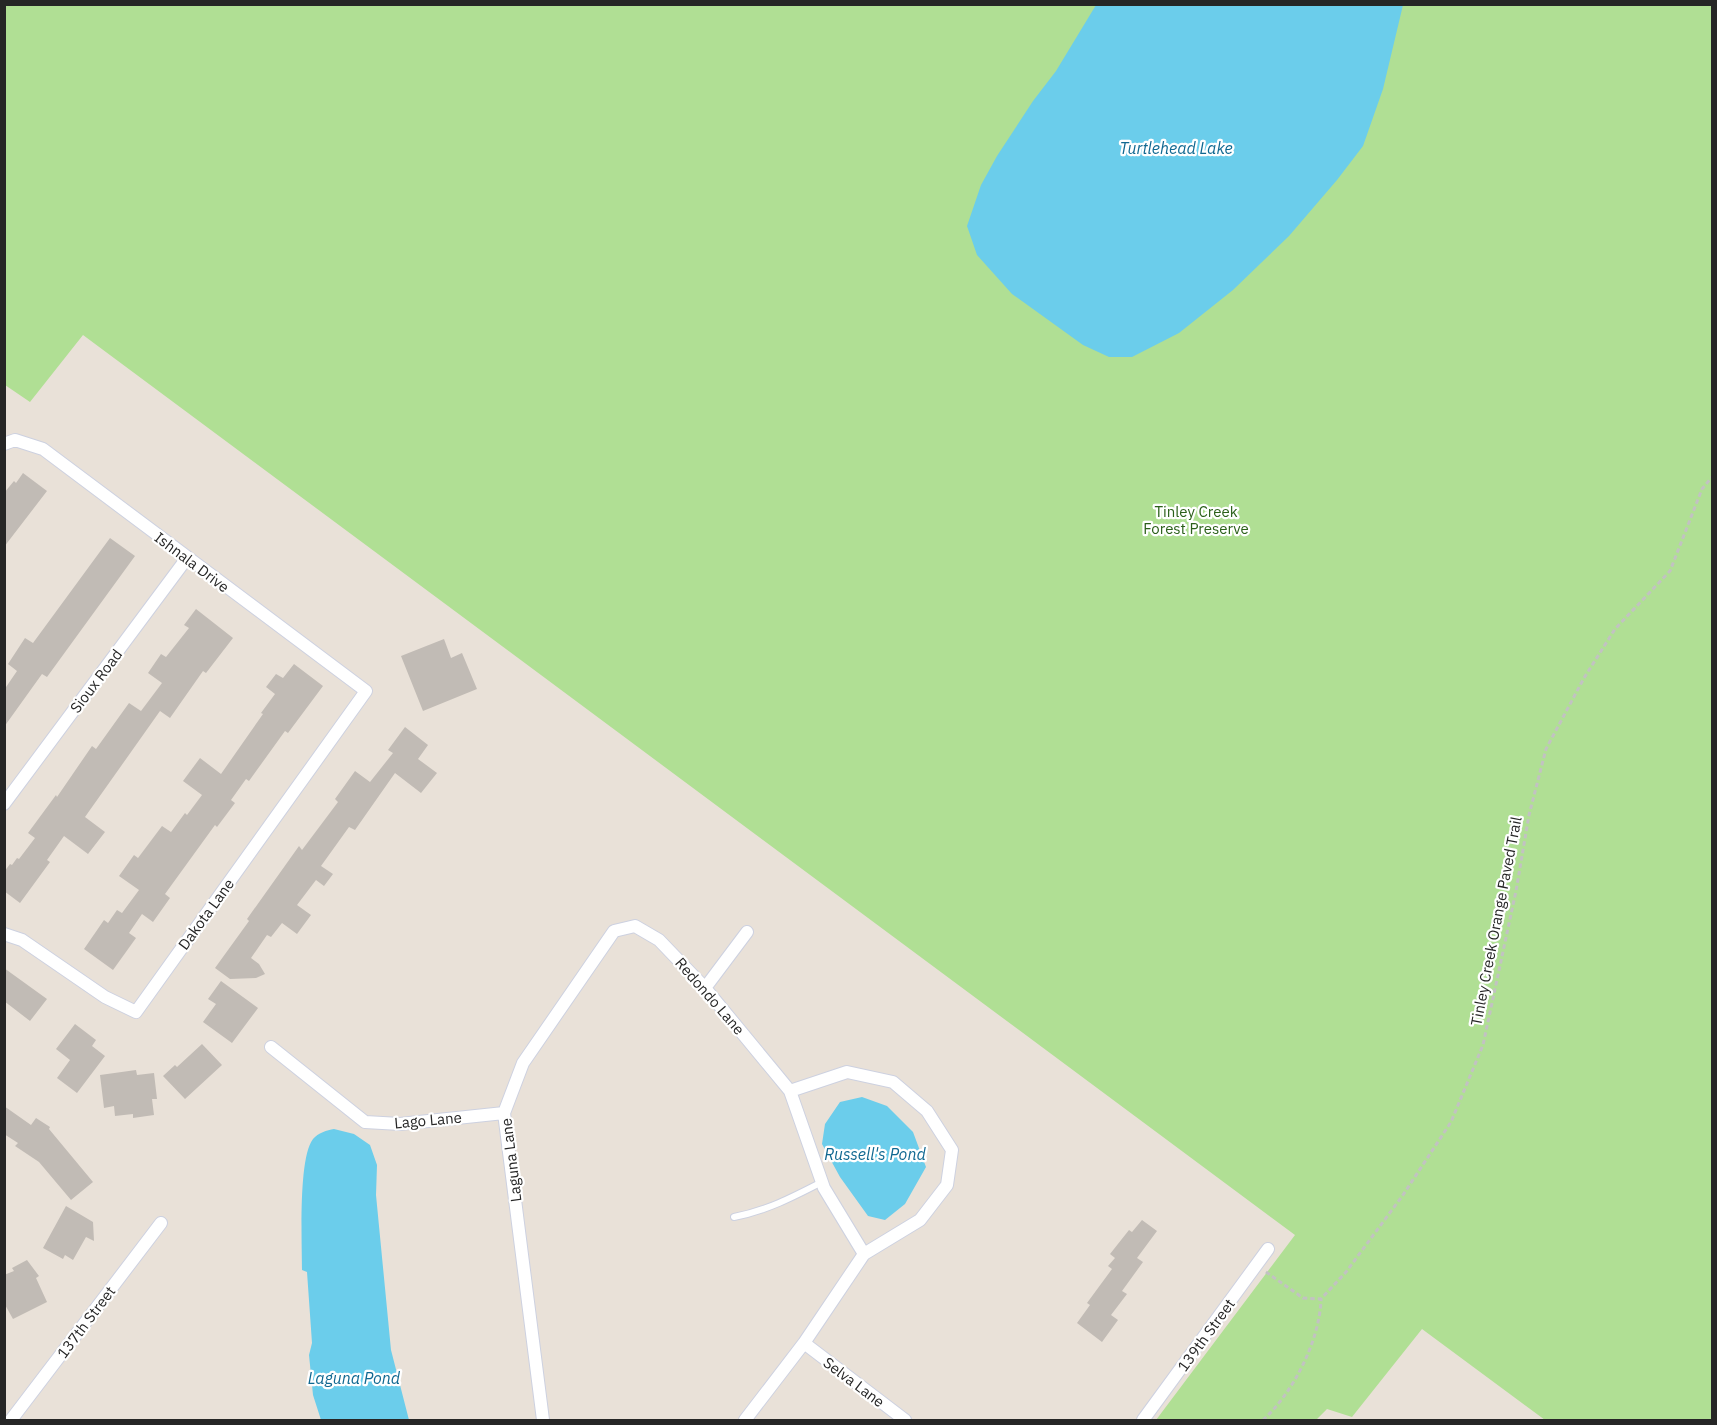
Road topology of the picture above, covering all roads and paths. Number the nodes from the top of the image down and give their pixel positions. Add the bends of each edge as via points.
1 (10, 442) edge
2 (1713, 477) edge
3 (187, 558) junction
4 (366, 691) joint
5 (4, 804) edge
6 (614, 931) joint
7 (747, 932) dead end
8 (4, 934) edge
9 (705, 988) junction
10 (271, 1047) dead end
11 (790, 1091) junction
12 (504, 1113) junction
13 (822, 1182) junction
14 (734, 1217) dead end
15 (161, 1222) dead end
16 (1268, 1249) dead end
17 (864, 1254) junction
18 (1257, 1266) junction
19 (1321, 1299) junction
20 (804, 1343) junction
21 (11, 1420) edge
22 (543, 1420) edge
23 (745, 1420) edge
24 (905, 1420) edge
25 (1143, 1420) edge
26 (1263, 1420) edge

1 - 3 street, Ishnala Drive via 42,449
2 - 19 path, Tinley Creek Orange Paved Trail via 1702,489 1670,571 1615,629 1546,749 1483,1045 1451,1122 1403,1195
3 - 4 street, Ishnala Drive
3 - 5 street, Sioux Road
4 - 8 street, Dakota Lane via 135,1012 105,997 22,940
6 - 9 street, Redondo Lane via 635,926 659,940
6 - 12 street, Laguna Lane via 523,1063
7 - 9 street
9 - 11 street, Redondo Lane
10 - 12 street, Lago Lane via 365,1122 400,1124
11 - 13 street, Redondo Lane
11 - 17 street via 847,1072 893,1082 927,1111 951,1150 947,1185 920,1220
12 - 22 street, Laguna Lane
13 - 14 lane via 776,1206
13 - 17 street, Redondo Lane
15 - 21 street, 137th Street
16 - 18 street, 139th Street
17 - 20 street
18 - 19 path via 1303,1298
18 - 25 street, 139th Street
19 - 26 path via 1306,1358 1282,1398
20 - 23 street
20 - 24 street, Selva Lane

